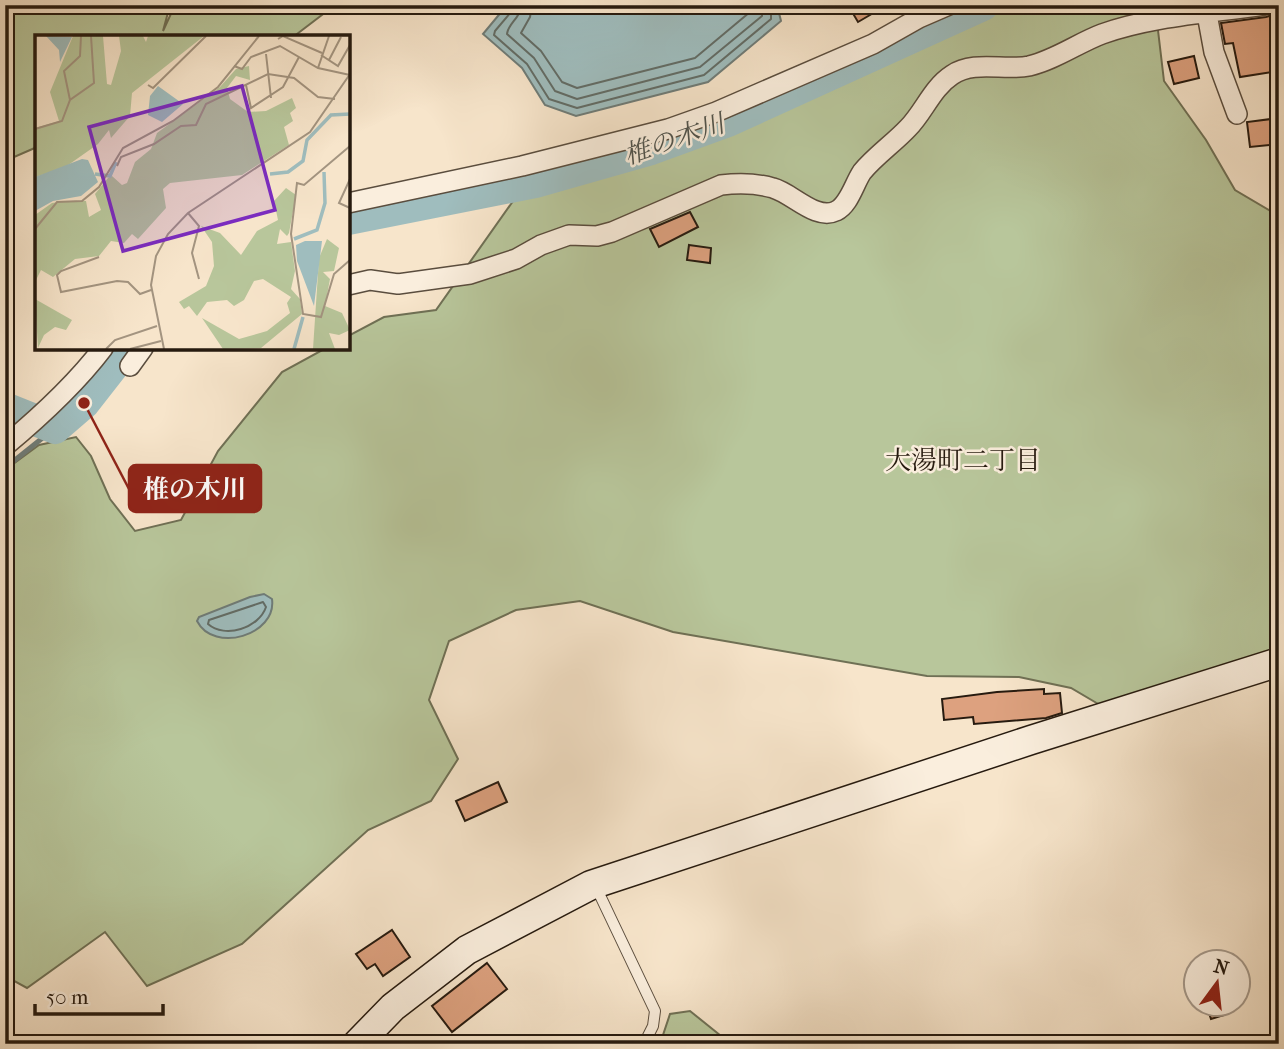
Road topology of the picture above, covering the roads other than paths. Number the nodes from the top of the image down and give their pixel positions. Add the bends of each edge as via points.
1 (949, 5) edge
2 (1264, 5) edge
3 (1207, 14) junction
4 (1237, 114) dead end
5 (350, 203) edge
6 (350, 285) edge
7 (101, 350) edge
8 (142, 350) edge
9 (130, 366) dead end
10 (5, 446) edge
11 (1279, 662) edge
12 (594, 884) junction
13 (356, 1044) edge
14 (645, 1044) edge

1 - 5 street via 873,44 668,130
2 - 3 street
3 - 4 street via 1214,52
3 - 6 street via 1103,34 1036,64 979,67 952,74 910,126 863,172 837,211 820,212 774,188 721,184 612,232 569,234 470,274 398,284 370,280
7 - 10 street
8 - 9 street
11 - 12 street
12 - 13 street via 467,950 393,1007
12 - 14 lane via 655,1011

